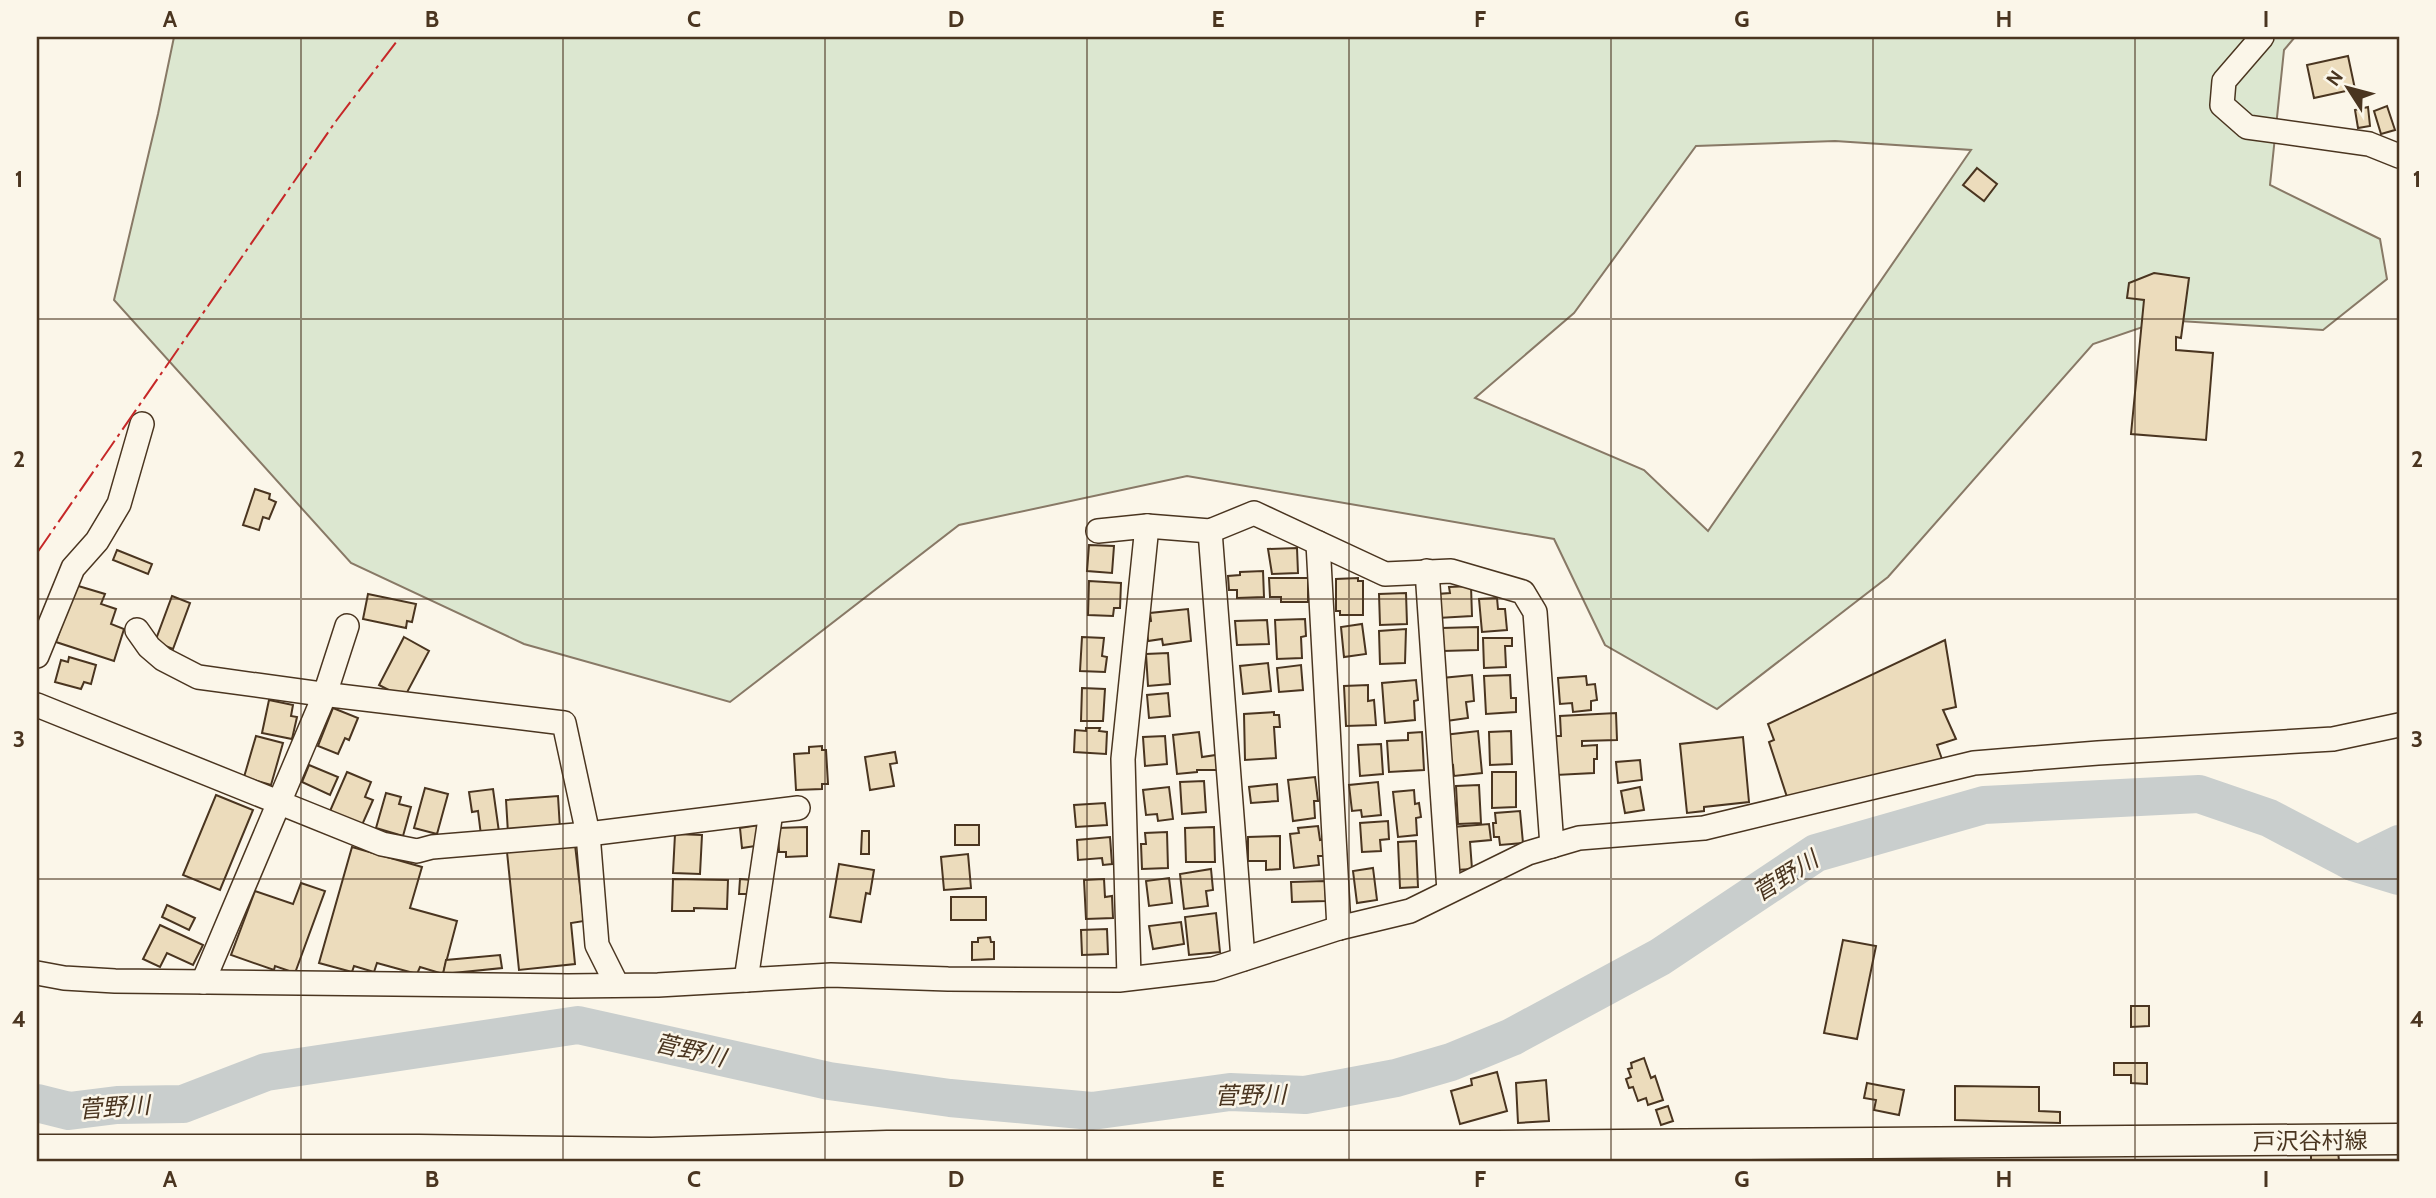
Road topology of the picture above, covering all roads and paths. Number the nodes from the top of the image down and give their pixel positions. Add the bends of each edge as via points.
1 (2262, 37) edge
2 (2399, 156) edge
3 (142, 424) dead end
4 (1147, 526) junction
5 (1098, 531) dead end
6 (1210, 531) junction
7 (1318, 543) junction
8 (1427, 571) junction
9 (347, 626) dead end
10 (137, 631) dead end
11 (37, 656) edge
12 (325, 694) junction
13 (37, 705) edge
14 (2396, 730) edge
15 (279, 803) junction
16 (798, 808) dead end
17 (771, 812) junction
18 (588, 834) junction
19 (1552, 846) junction
20 (1449, 891) junction
21 (1339, 928) junction
22 (1243, 959) junction
23 (37, 973) edge
24 (1129, 978) junction
25 (746, 980) junction
26 (204, 982) junction
27 (617, 985) junction
28 (2399, 1139) edge
29 (37, 1150) edge
30 (1869, 1153) edge

1 - 2 street via 2224,81 2222,105 2247,127 2369,144
3 - 11 street via 119,504 97,541 73,568
4 - 5 street
4 - 6 street
4 - 24 street via 1123,759
6 - 7 street via 1254,513
6 - 22 street
7 - 8 street via 1385,574
7 - 21 street
8 - 19 street via 1451,571 1523,592 1535,612
8 - 20 street
9 - 12 street
10 - 12 street via 163,659 198,677
12 - 15 street
12 - 18 street via 564,723
13 - 15 street
14 - 19 street via 1974,763 1704,828 1579,838
15 - 18 street via 382,844 417,851
15 - 26 street
16 - 17 street
17 - 18 street
17 - 25 street
18 - 27 street via 597,945
19 - 20 street
20 - 21 street via 1410,911
21 - 22 street
22 - 24 street via 1213,969
23 - 26 street via 115,981
24 - 25 street via 831,975
25 - 27 street
26 - 27 street
28 - 30 main road, 戸沢谷村線
29 - 30 main road, 戸沢谷村線 via 652,1153 887,1146

